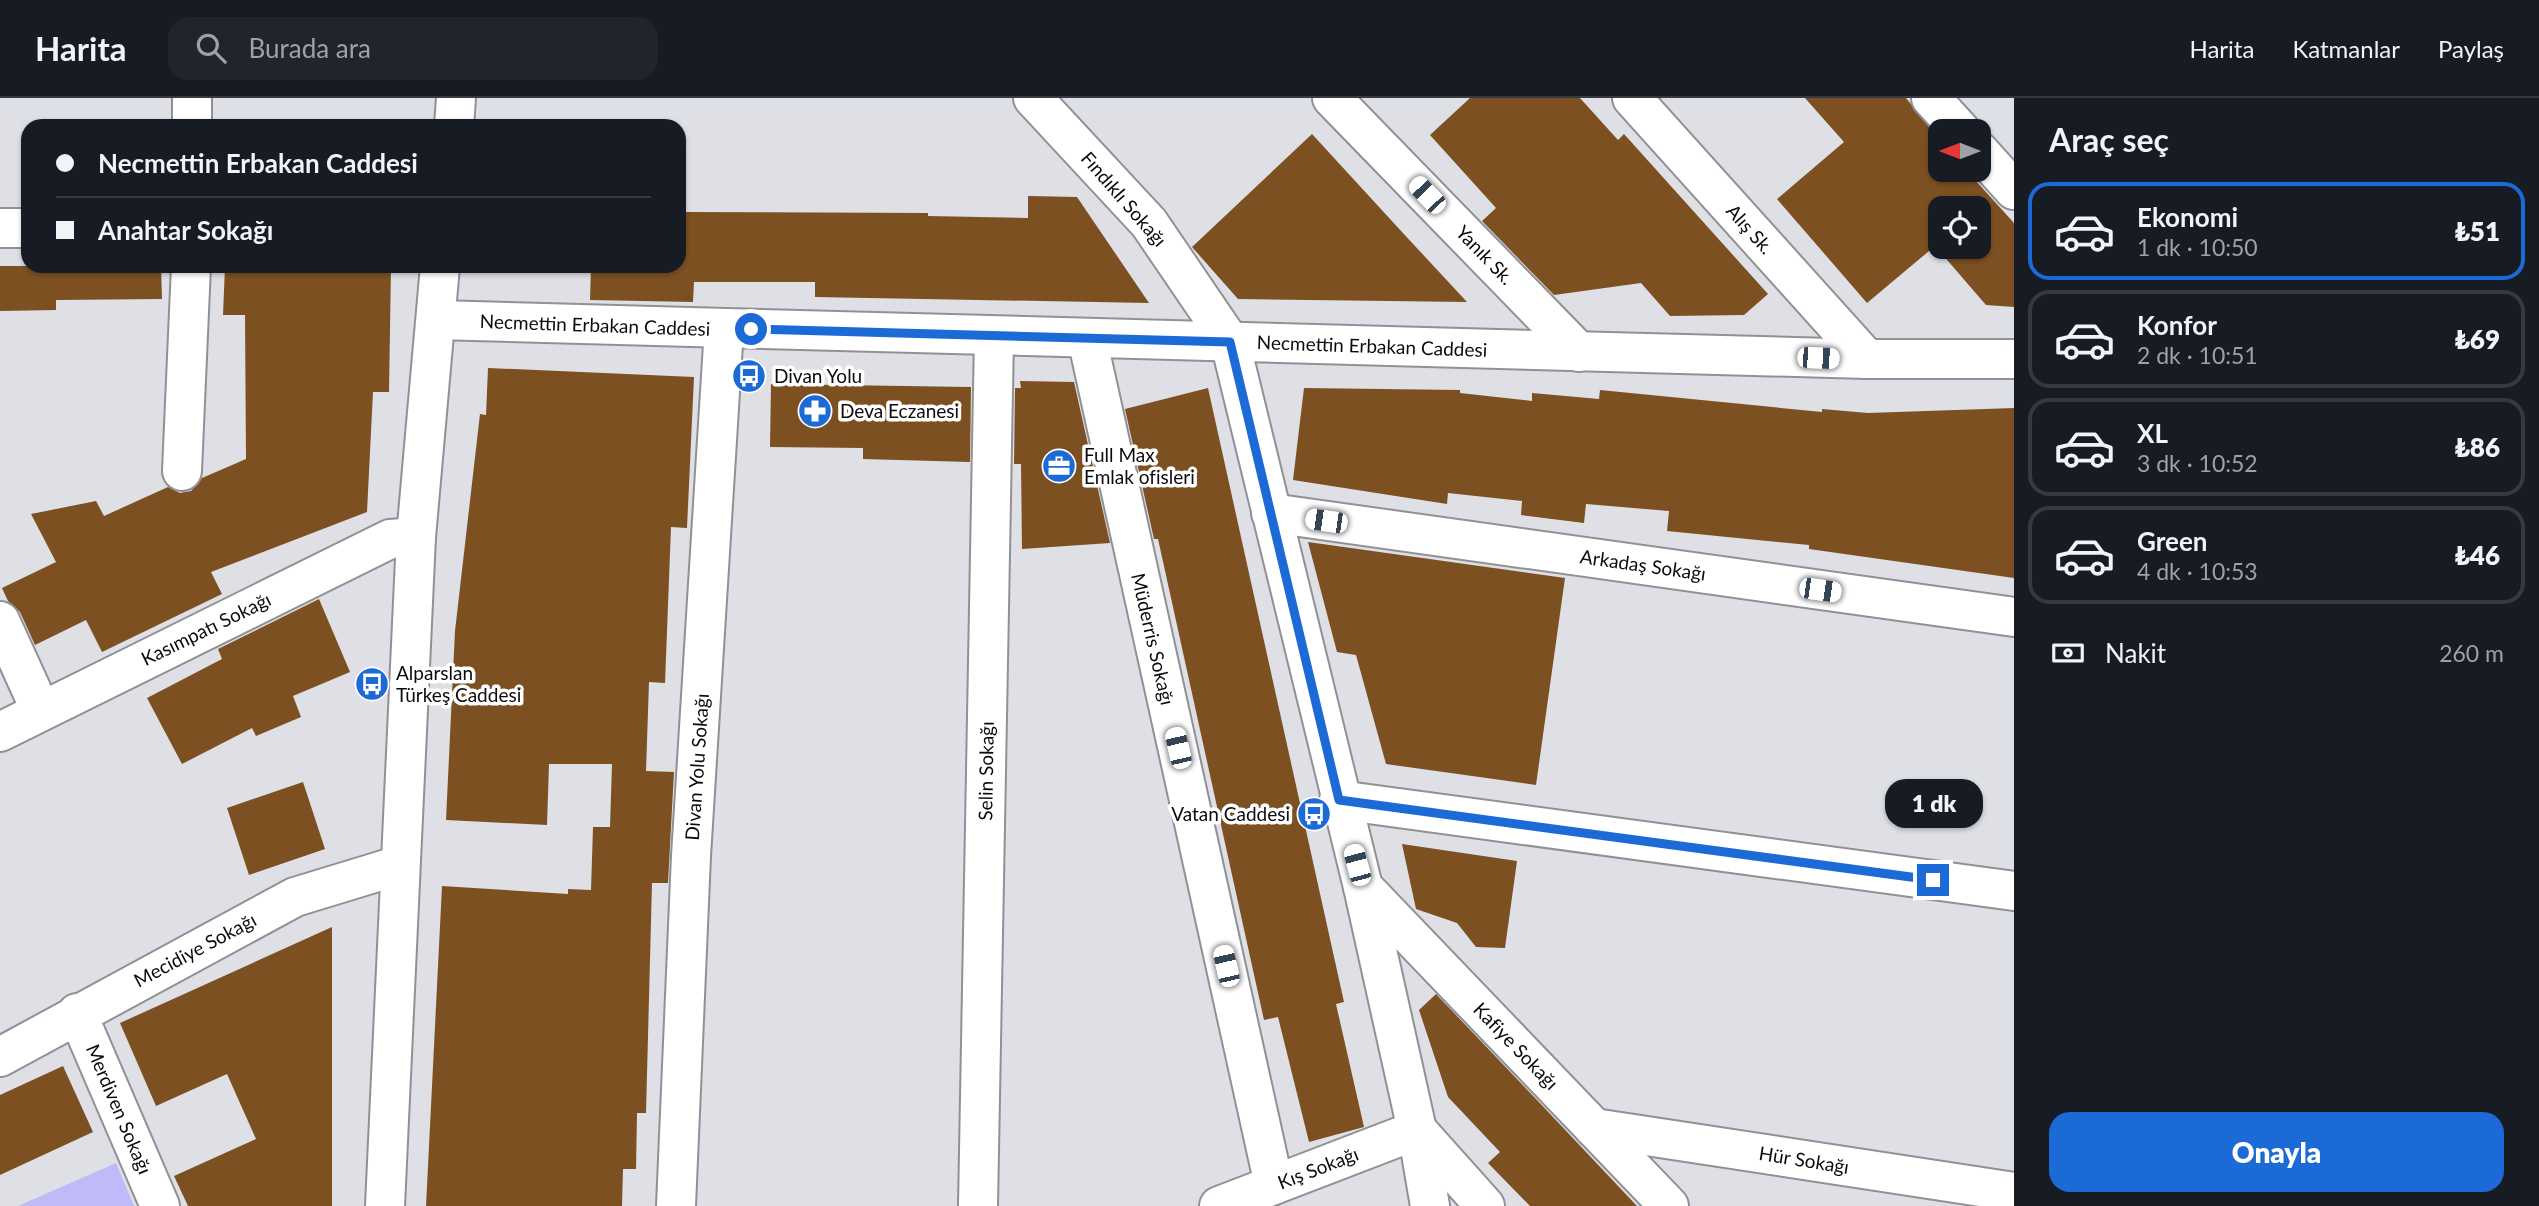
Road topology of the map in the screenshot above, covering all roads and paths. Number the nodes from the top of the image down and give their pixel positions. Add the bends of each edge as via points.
1 (192, 98) edge
2 (456, 98) edge
3 (1033, 98) edge
4 (1332, 98) edge
5 (1632, 98) edge
6 (1931, 98) edge
7 (192, 119) edge
8 (454, 119) edge
9 (1950, 119) edge
10 (1992, 165) edge
11 (2014, 190) edge
12 (0, 228) edge
13 (21, 228) edge
14 (191, 273) edge
15 (439, 273) edge
16 (436, 320) junction
17 (724, 328) junction
18 (994, 336) junction
19 (1087, 338) junction
20 (1230, 342) junction
21 (1579, 352) junction
22 (1867, 359) junction
23 (2014, 359) edge
24 (182, 471) dead end
25 (1271, 513) junction
26 (416, 537) junction
27 (2014, 618) edge
28 (0, 621) edge
29 (41, 711) junction
30 (0, 732) edge
31 (1339, 800) junction
32 (400, 865) junction
33 (1363, 887) junction
34 (2014, 891) edge
35 (77, 1013) junction
36 (0, 1057) edge
37 (1594, 1128) junction
38 (1417, 1130) junction
39 (1275, 1185) junction
40 (2014, 1192) edge
41 (160, 1206) edge
42 (385, 1206) edge
43 (676, 1206) edge
44 (978, 1206) edge
45 (1219, 1206) edge
46 (1430, 1206) edge
47 (1485, 1206) edge
48 (1669, 1206) edge

1 - 7 street
2 - 8 street
3 - 20 street, Fındıklı Sokağı via 1149,223
4 - 21 street, Yanık Sk.
5 - 22 street, Alış Sk.
6 - 9 street
10 - 11 street
12 - 13 street
14 - 24 street
15 - 16 street
16 - 17 street, Necmettin Erbakan Caddesi
16 - 26 street
17 - 18 street, Necmettin Erbakan Caddesi
17 - 43 street, Divan Yolu Sokağı via 691,856
18 - 19 street, Necmettin Erbakan Caddesi
18 - 44 street, Selin Sokağı
19 - 20 street, Necmettin Erbakan Caddesi
19 - 39 street, Müderris Sokağı
20 - 21 street, Necmettin Erbakan Caddesi
20 - 25 street
21 - 22 street, Necmettin Erbakan Caddesi
22 - 23 street, Necmettin Erbakan Caddesi
25 - 27 street, Arkadaş Sokağı
25 - 31 street
26 - 29 street, Kasımpatı Sokağı via 390,538
26 - 32 street
28 - 29 street
29 - 30 street, Kasımpatı Sokağı
31 - 33 street
31 - 34 street
32 - 35 street, Mecidiye Sokağı via 295,897
32 - 42 street
33 - 37 street, Kafiye Sokağı
33 - 38 street
35 - 36 street, Mecidiye Sokağı
35 - 41 street, Merdiven Sokağı
37 - 40 street, Hür Sokağı
37 - 48 street, Kafiye Sokağı
38 - 39 street, Kış Sokağı
38 - 46 street
38 - 47 street
39 - 45 street, Kış Sokağı

